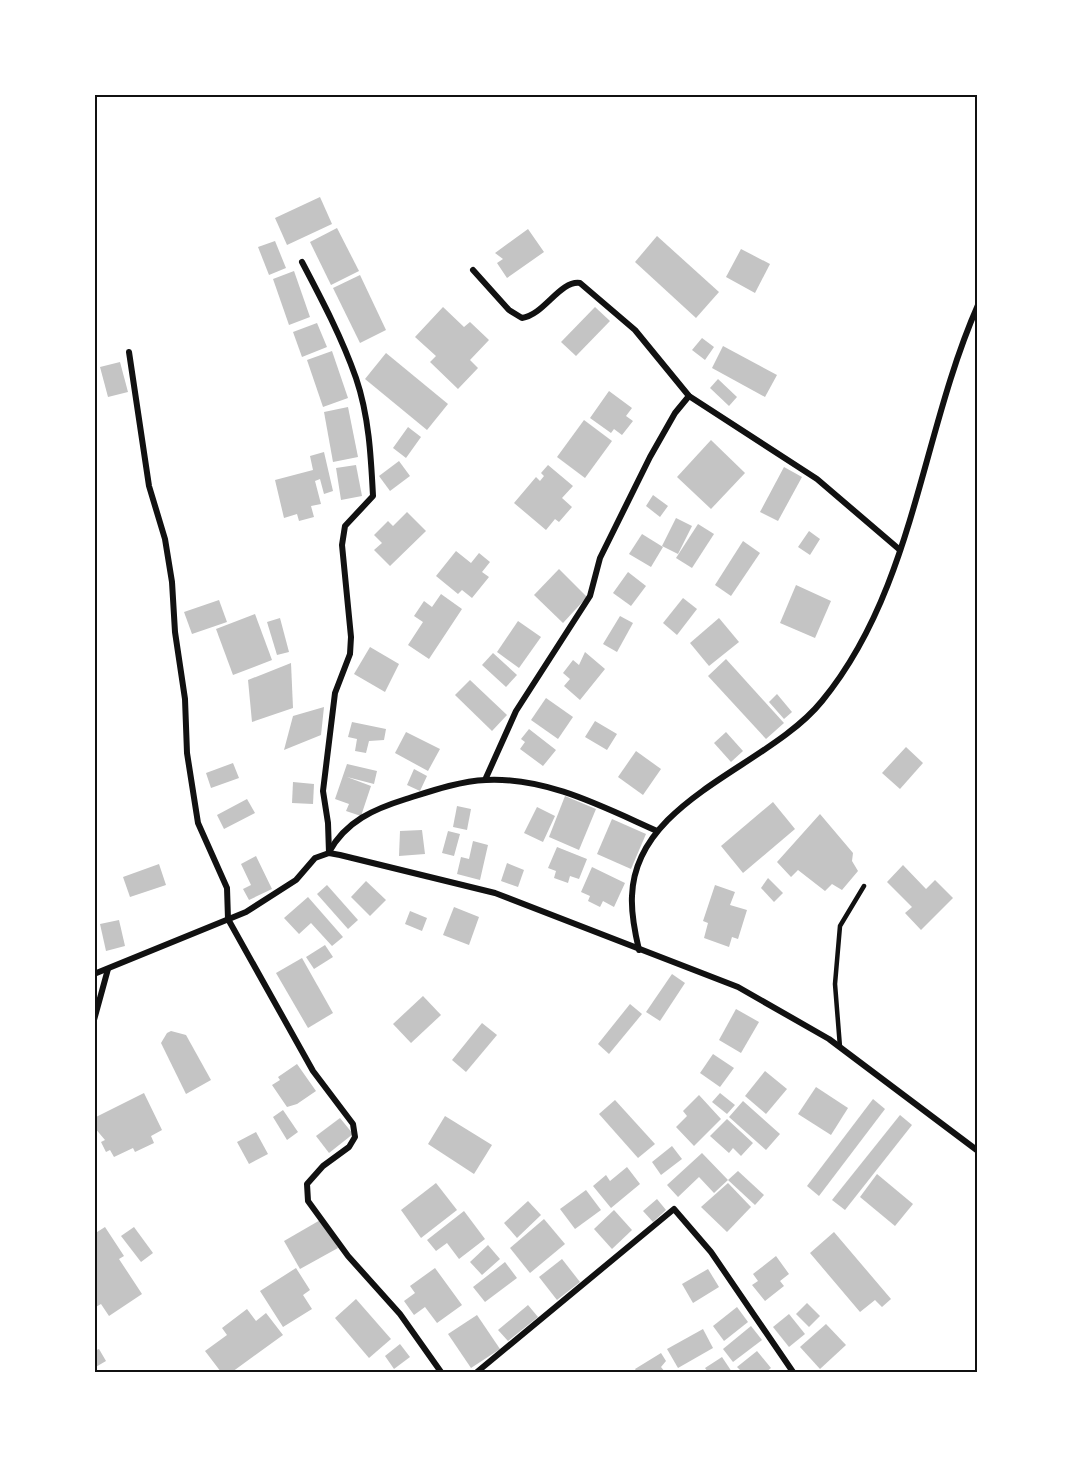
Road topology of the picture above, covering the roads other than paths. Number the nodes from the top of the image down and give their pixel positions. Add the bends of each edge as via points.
1 (302, 262) dead end
2 (473, 270) dead end
3 (978, 305) edge
4 (129, 352) dead end
5 (689, 396) junction
6 (900, 550) junction
7 (484, 780) junction
8 (657, 831) junction
9 (329, 853) junction
10 (864, 885) dead end
11 (228, 919) junction
12 (639, 950) junction
13 (108, 969) junction
14 (94, 974) edge
15 (94, 1020) edge
16 (840, 1047) junction
17 (978, 1151) edge
18 (441, 1372) edge
19 (477, 1372) edge
20 (793, 1372) edge

1 - 9 street via 338,331 357,380 370,444 373,496 345,526 342,545 351,637 350,654 335,693 323,791
2 - 5 street via 509,310 522,318 536,313 571,284 580,283 635,330
3 - 6 street via 965,333
4 - 11 street via 149,486 165,539 172,582 187,753 198,823 227,888
5 - 6 street via 818,479
5 - 7 street via 650,457 600,558 590,596 516,711
6 - 8 street via 856,653 822,702 780,741 678,810
7 - 8 street via 518,781 557,789
7 - 9 street via 375,809 336,839
8 - 12 street via 641,859 632,896
9 - 11 street via 315,858 296,880 275,895
9 - 12 street via 495,893
10 - 16 lane via 840,926 835,984
11 - 13 street
11 - 18 street via 313,1071 353,1124 355,1137 349,1147 307,1184 308,1201 348,1256 400,1314
12 - 16 street via 738,987
13 - 14 street
13 - 15 street
16 - 17 street
19 - 20 street via 674,1209 711,1252

